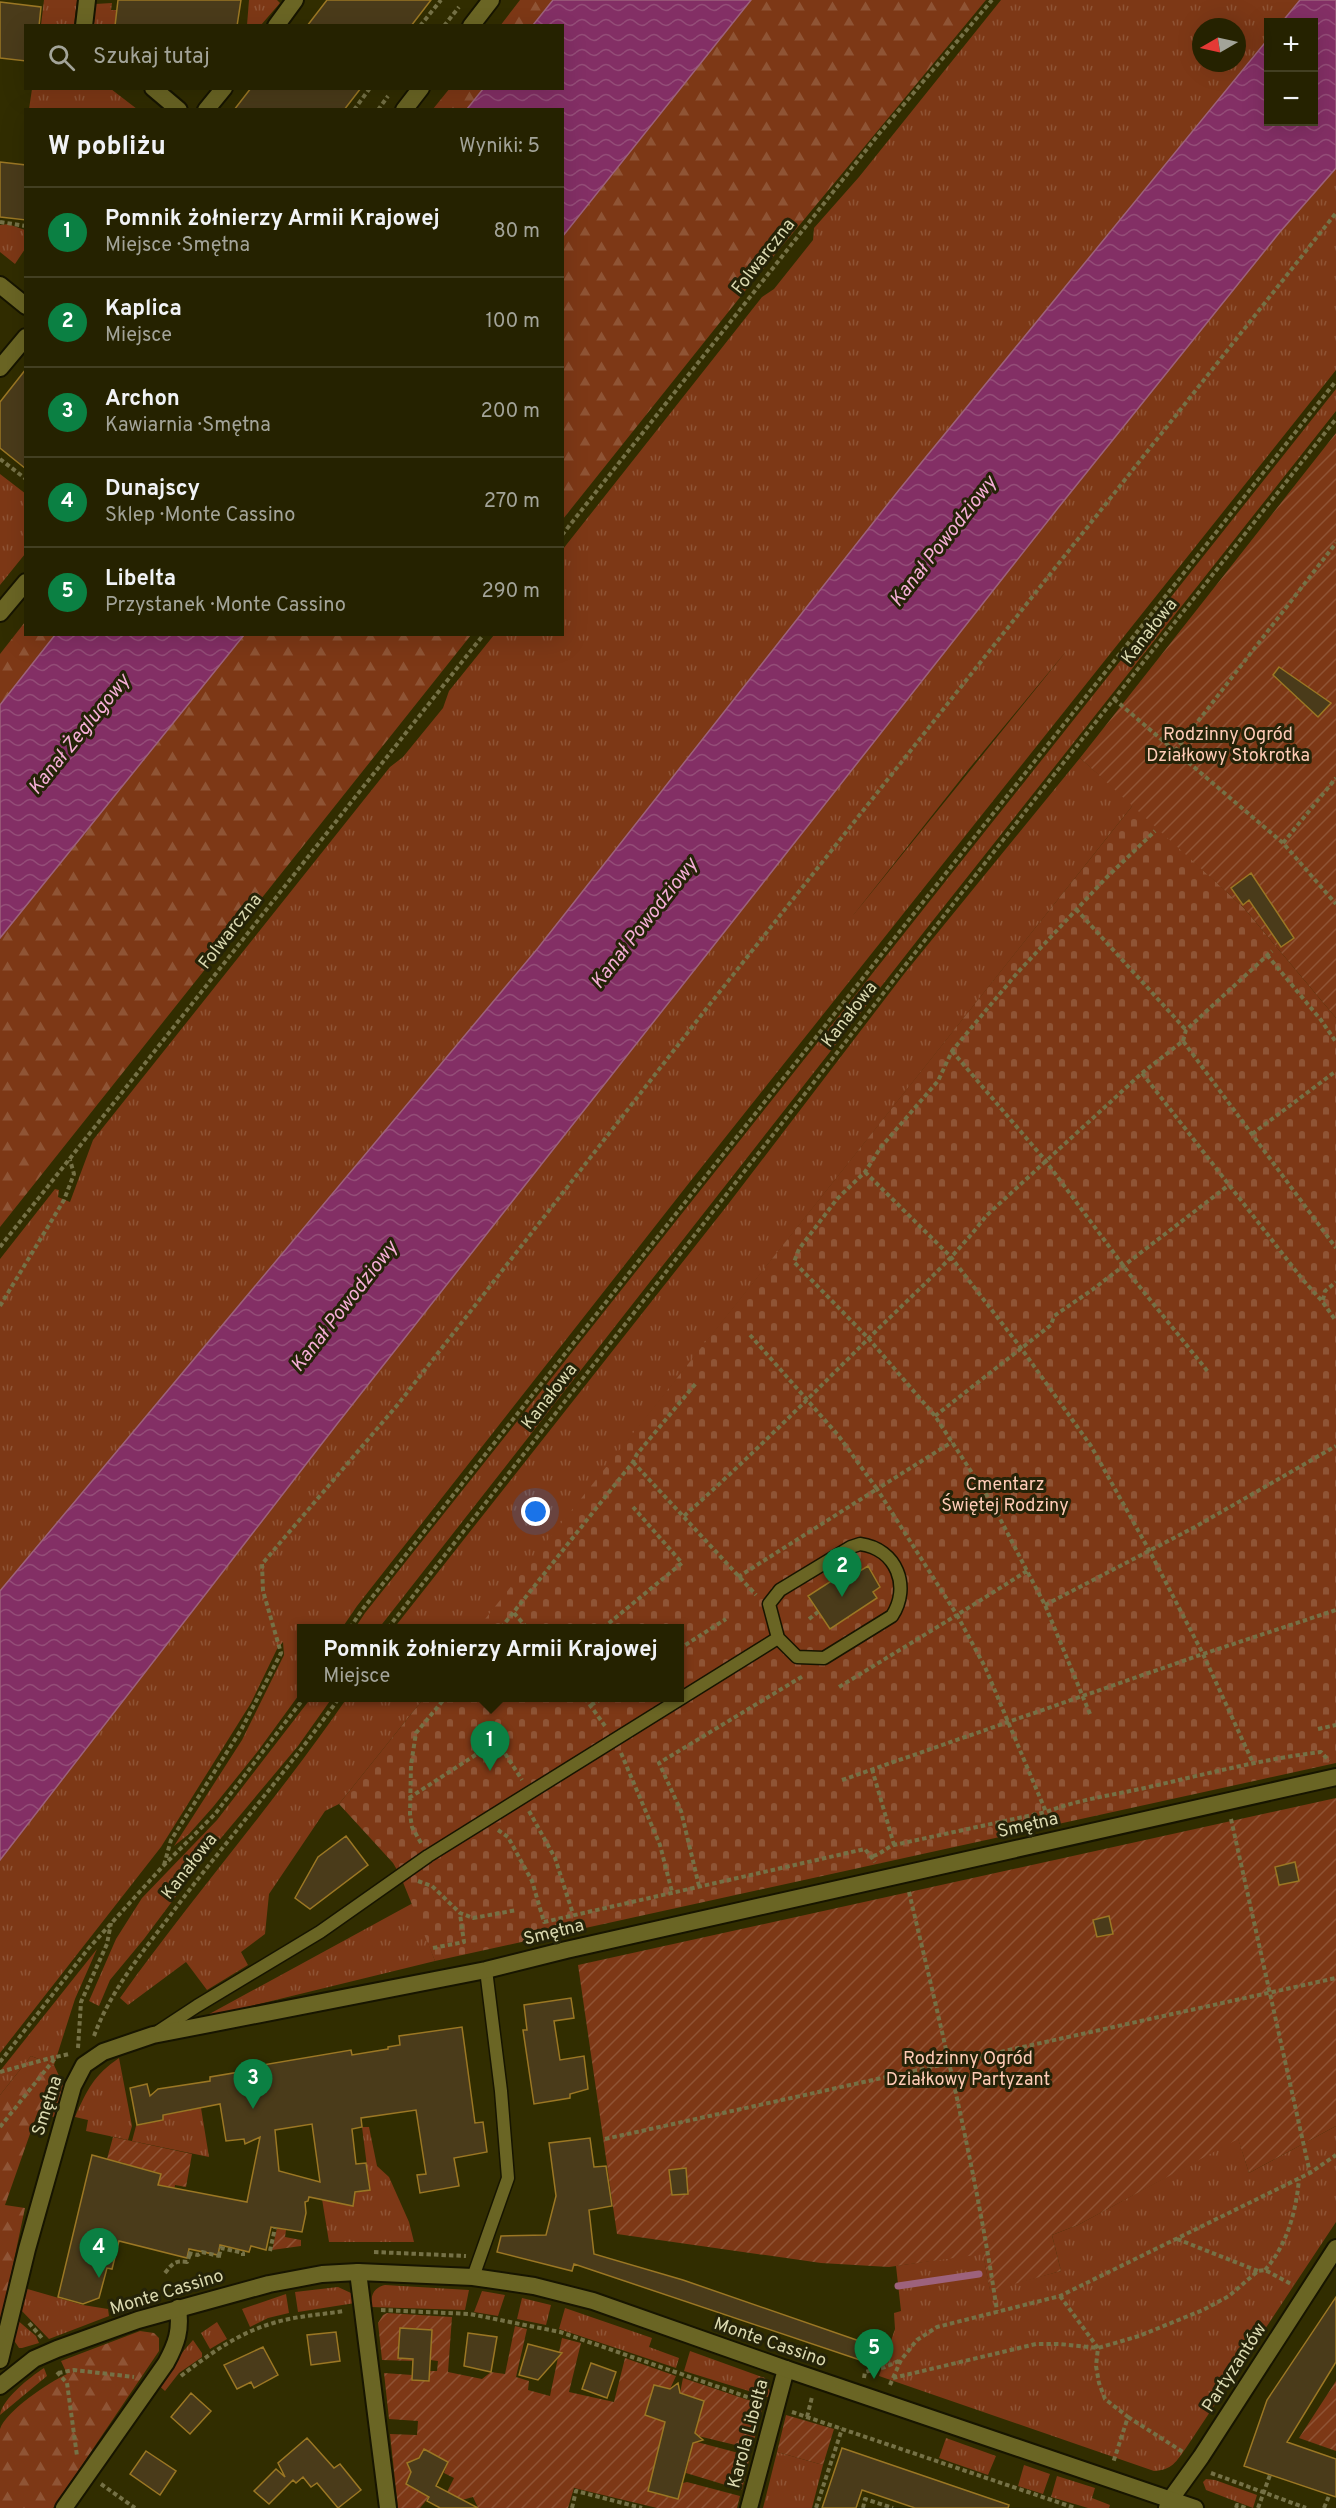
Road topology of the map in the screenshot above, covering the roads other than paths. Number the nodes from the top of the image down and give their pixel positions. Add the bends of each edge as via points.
1 (87, 0) edge
2 (295, 0) edge
3 (491, 0) edge
4 (84, 24) edge
5 (277, 24) edge
6 (473, 24) edge
7 (155, 90) edge
8 (222, 90) edge
9 (419, 90) edge
10 (177, 108) edge
11 (208, 108) edge
12 (406, 108) edge
13 (0, 285) edge
14 (24, 304) edge
15 (24, 339) edge
16 (3, 360) edge
17 (24, 584) edge
18 (0, 613) edge
19 (778, 1638) junction
20 (684, 1697) edge
21 (676, 1702) edge
22 (1336, 1777) edge
23 (486, 1970) junction
24 (153, 2035) junction
25 (1336, 2248) edge
26 (358, 2272) junction
27 (473, 2277) junction
28 (178, 2308) junction
29 (0, 2360) edge
30 (786, 2370) junction
31 (0, 2386) edge
32 (1169, 2504) edge
33 (64, 2508) edge
34 (388, 2508) edge
35 (749, 2508) edge
36 (1195, 2508) edge

1 - 4 street
2 - 5 street
3 - 6 street
7 - 10 street
8 - 11 street
9 - 12 street
13 - 14 street
15 - 16 street
17 - 18 street
19 - 19 lane via 797,1657 824,1658 892,1616 902,1589 894,1565 880,1550 860,1544 780,1590 769,1604
19 - 20 lane
21 - 24 lane via 428,1856 320,1932
22 - 23 street, Smętna
23 - 24 street, Smętna
23 - 27 lane via 508,2178
24 - 29 street, Smętna via 81,2058
25 - 32 street, Partyzantów
26 - 27 street, Monte Cassino
26 - 28 street, Monte Cassino via 295,2278
26 - 34 street
27 - 30 street, Monte Cassino via 534,2286 593,2301
28 - 31 street, Monte Cassino via 34,2359
28 - 33 street via 178,2343
30 - 32 street, Monte Cassino
30 - 35 street, Karola Libelta
32 - 36 street, Monte Cassino

